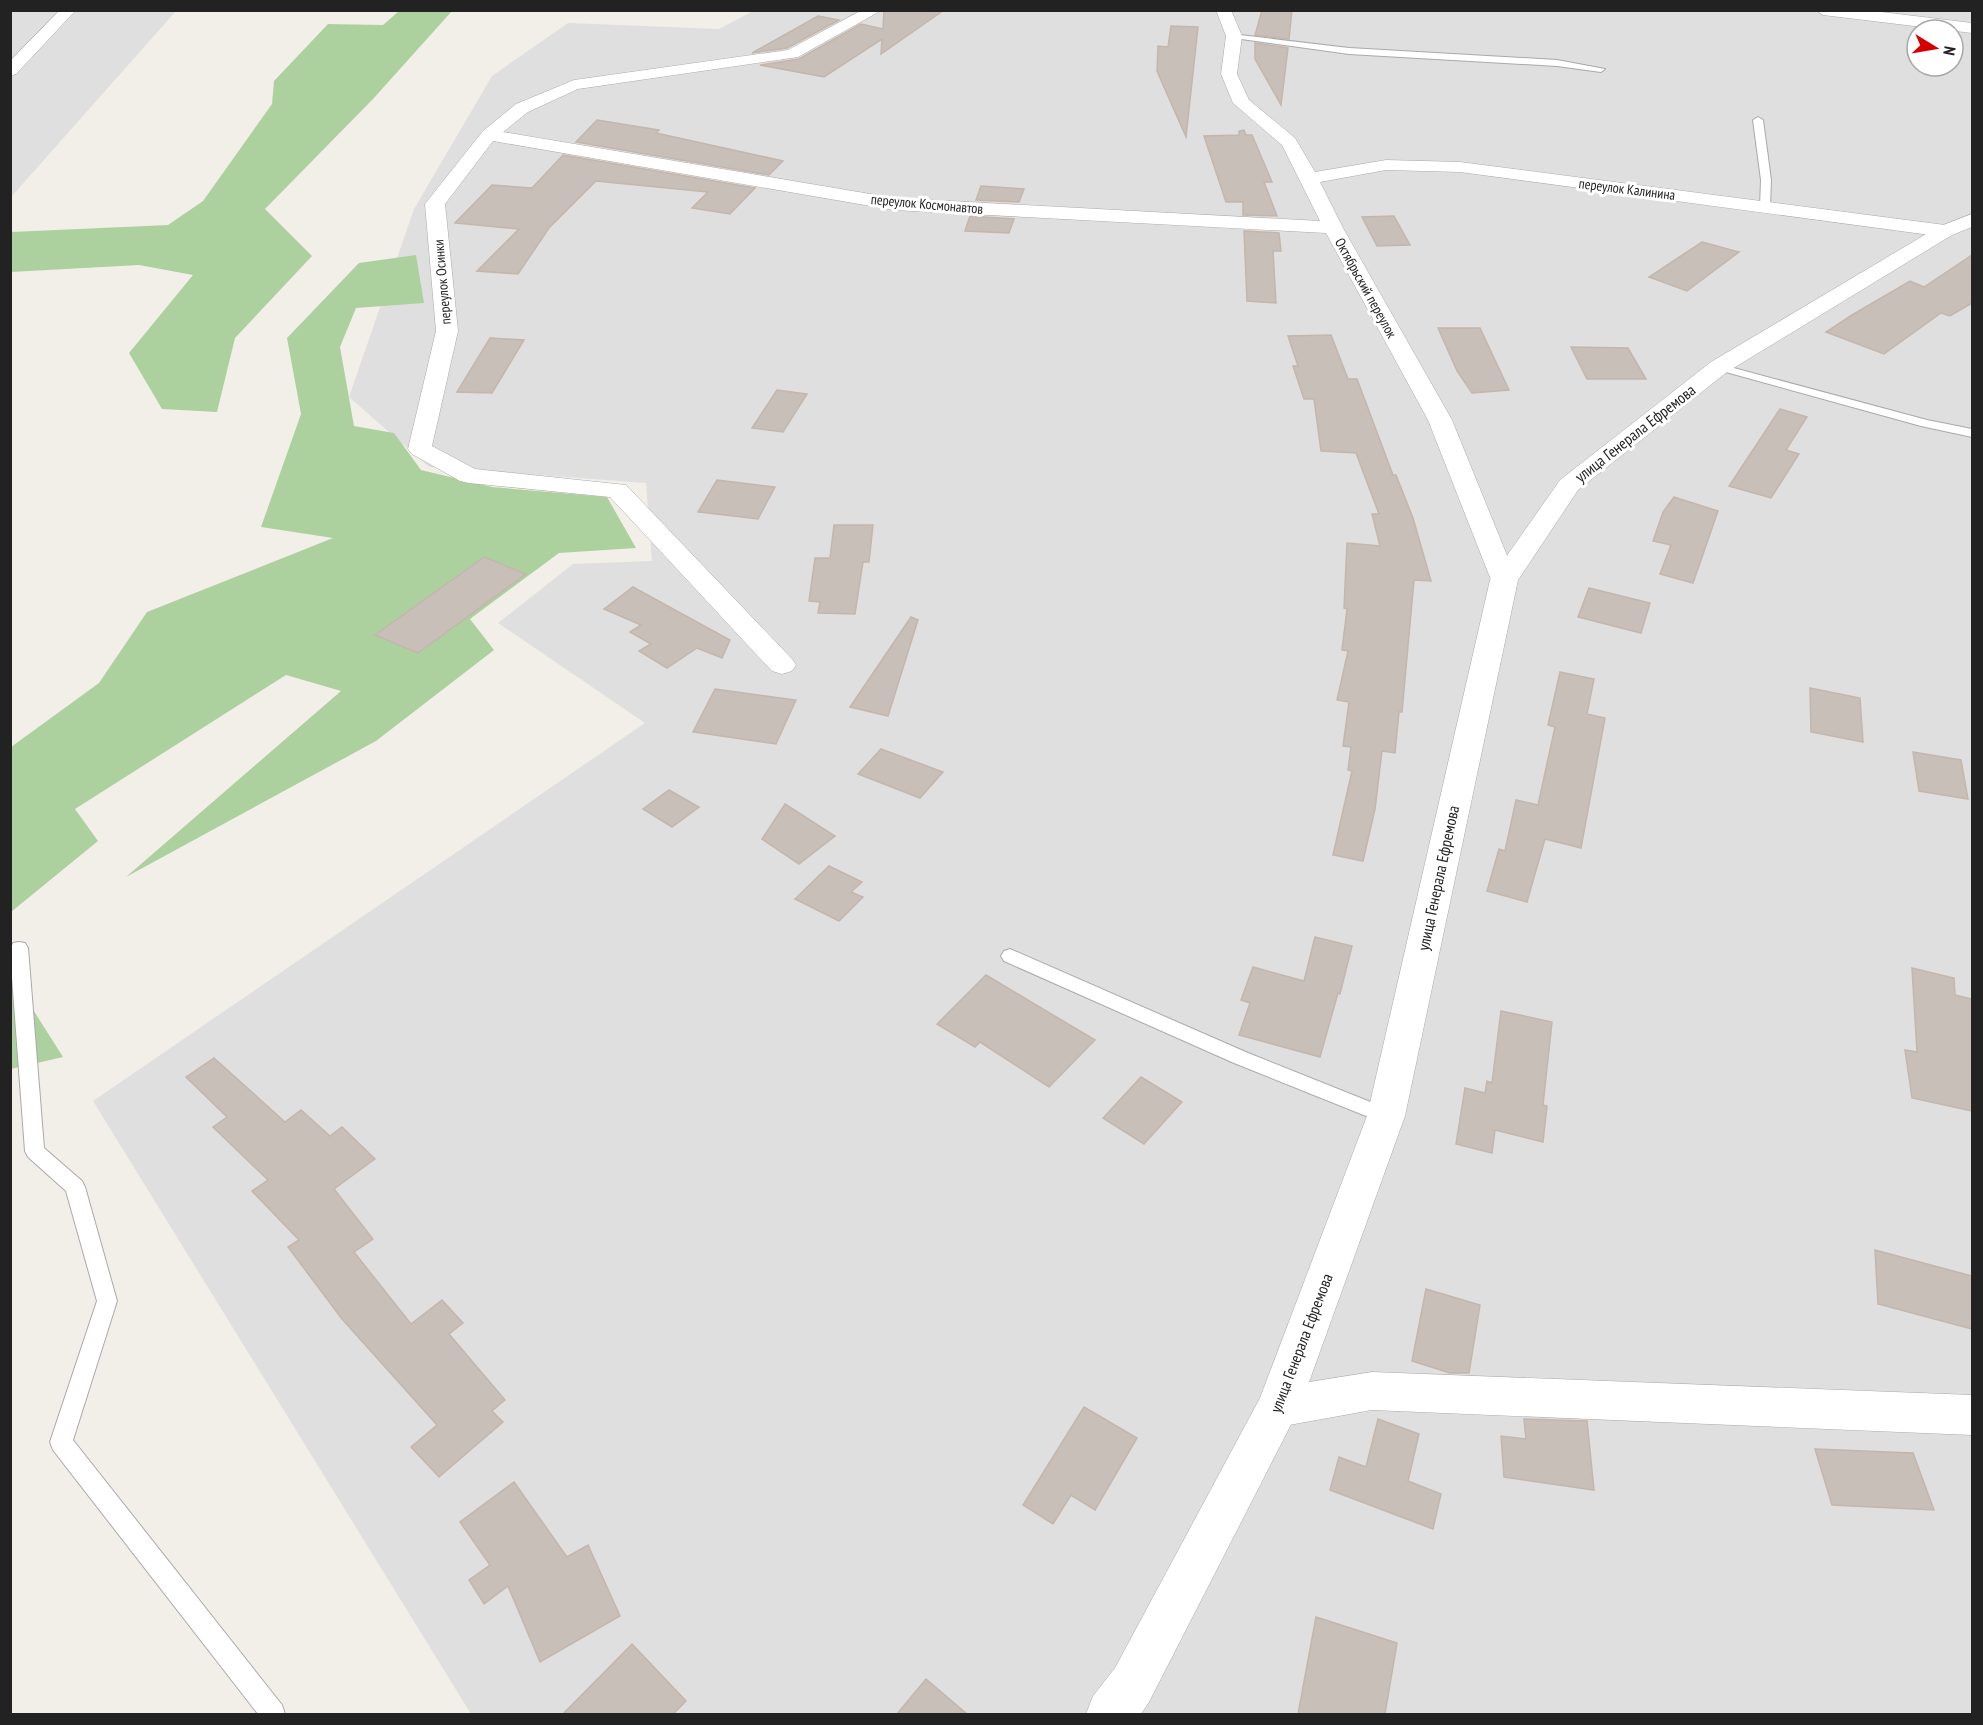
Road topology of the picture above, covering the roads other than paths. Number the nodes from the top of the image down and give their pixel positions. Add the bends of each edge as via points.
1 (69, 10) edge
2 (875, 10) edge
3 (1223, 10) edge
4 (1823, 10) edge
5 (1972, 28) edge
6 (1234, 36) junction
7 (1601, 69) dead end
8 (10, 71) edge
9 (1758, 120) dead end
10 (489, 135) junction
11 (1309, 178) junction
12 (1765, 207) junction
13 (1959, 226) edge
14 (1333, 228) junction
15 (1719, 367) junction
16 (1972, 433) edge
17 (1504, 580) junction
18 (782, 665) dead end
19 (19, 948) dead end
20 (1010, 956) dead end
21 (1386, 1116) junction
22 (1278, 1407) junction
23 (1972, 1415) edge
24 (273, 1714) edge
25 (1111, 1714) edge

1 - 8 street
2 - 10 street, переулок Осинки via 792,54 574,85 522,108
3 - 6 street
4 - 5 street
6 - 7 lane via 1349,51
6 - 11 street, Октябрьский переулок via 1229,74 1242,103 1289,142
9 - 12 lane via 1766,180
10 - 14 street, переулок Космонавтов via 894,204
10 - 18 street, переулок Осинки via 435,204 447,331 420,448 469,476 617,490
11 - 12 street, переулок Калинина via 1386,165 1460,167
11 - 14 street, Октябрьский переулок
12 - 13 street, переулок Калинина
13 - 15 street, улица Генерала Ефремова
14 - 17 street, Октябрьский переулок via 1440,420
15 - 16 lane
15 - 17 street, улица Генерала Ефремова via 1569,485
17 - 21 street, улица Генерала Ефремова
19 - 24 lane via 35,1151 75,1187 107,1301 61,1442
20 - 21 lane via 1240,1058
21 - 22 street, улица Генерала Ефремова
22 - 23 street via 1372,1391
22 - 25 street, улица Генерала Ефремова via 1132,1685

